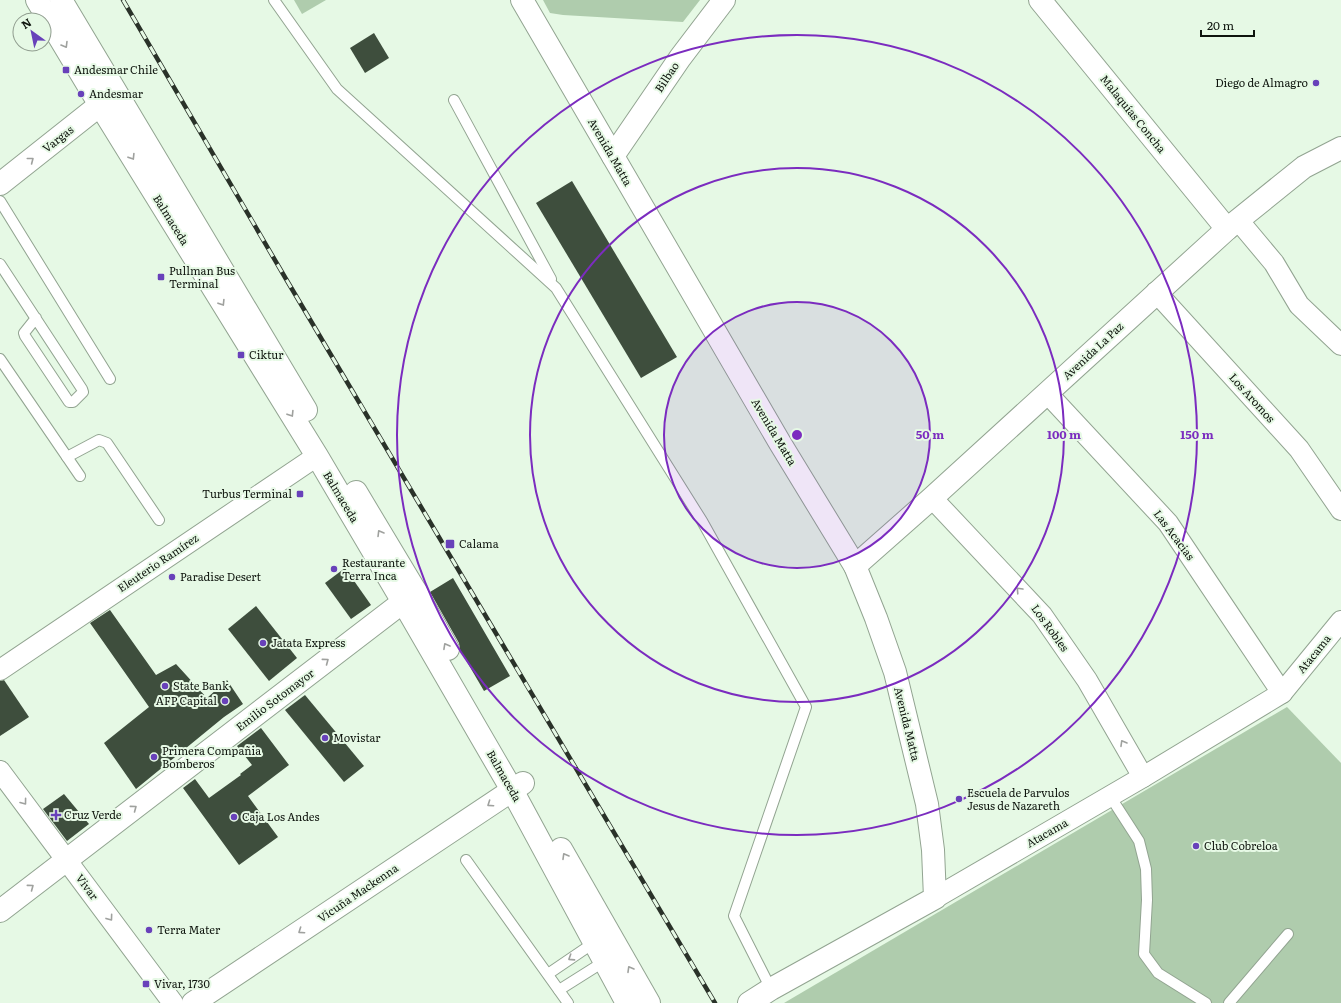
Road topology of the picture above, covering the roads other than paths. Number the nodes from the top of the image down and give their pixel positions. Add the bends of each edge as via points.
1 (38, 0) edge
2 (61, 0) edge
3 (274, 0) edge
4 (522, 0) edge
5 (724, 0) edge
6 (1040, 0) edge
7 (108, 99) junction
8 (454, 100) dead end
9 (1341, 148) edge
10 (613, 156) junction
11 (2, 179) edge
12 (0, 201) edge
13 (1232, 225) junction
14 (0, 264) edge
15 (556, 288) junction
16 (1156, 292) junction
17 (36, 318) junction
18 (1341, 345) edge
19 (0, 359) edge
20 (110, 379) dead end
21 (1047, 393) junction
22 (316, 456) junction
23 (67, 457) junction
24 (80, 476) dead end
25 (932, 498) junction
26 (1341, 510) edge
27 (159, 520) dead end
28 (855, 566) junction
29 (410, 597) junction
30 (1341, 621) edge
31 (1334, 640) edge
32 (0, 670) edge
33 (1282, 693) junction
34 (0, 771) edge
35 (1143, 777) junction
36 (518, 786) junction
37 (1110, 796) junction
38 (67, 859) junction
39 (466, 860) dead end
40 (935, 898) junction
41 (0, 911) edge
42 (1288, 934) dead end
43 (600, 952) junction
44 (548, 974) junction
45 (771, 989) junction
46 (559, 990) junction
47 (173, 1003) edge
48 (194, 1003) edge
49 (568, 1003) edge
50 (627, 1003) edge
51 (649, 1003) edge
52 (749, 1003) edge
53 (1206, 1003) edge
54 (1229, 1003) edge

1 -> 7 main road, Balmaceda
2 - 7 main road, Balmaceda
3 - 15 lane via 337,89
4 - 10 main road, Avenida Matta
5 - 10 main road, Bilbao via 680,58
6 - 13 main road, Malaquías Concha
11 -> 7 main road, Vargas
7 -> 22 main road, Balmaceda
29 -> 7 main road, Balmaceda
8 - 15 lane
9 - 13 main road, Avenida La Paz via 1304,167
10 - 28 main road, Avenida Matta via 780,443
12 - 20 lane
13 - 16 main road, Avenida La Paz
13 - 18 street via 1274,263 1299,305
14 - 17 lane
15 - 45 lane via 702,521 806,707 734,916
16 - 21 main road, Avenida La Paz
16 - 26 street, Los Aromos via 1298,448
17 - 17 lane via 82,389 83,392 73,402 69,402 25,336 24,333
19 - 23 lane
21 - 25 main road, Avenida La Paz
21 - 33 street, Las Acacias via 1168,523
22 - 29 main road, Balmaceda
22 - 32 street, Eleuterio Ramírez
23 - 24 lane
23 - 27 lane via 99,440 107,443
25 - 28 main road, Avenida La Paz
35 -> 25 street, Los Robles via 1086,680 1042,615
28 - 40 main road, Avenida Matta via 892,665 927,804 933,850
29 - 36 main road, Balmaceda
38 -> 29 main road, Emilio Sotomayor
30 - 31 street, Atacama
31 - 33 street, Atacama
33 - 35 street, Atacama
34 -> 38 street, Vivar
35 - 37 street, Atacama
36 - 43 main road, Balmaceda
36 -> 48 main road, Vicuña Mackenna
51 -> 36 main road, Balmaceda
37 - 40 street, Atacama
37 - 53 lane via 1139,841 1146,869 1144,954 1158,973
41 -> 38 main road, Emilio Sotomayor
38 -> 47 street, Vivar
39 - 44 lane
40 - 45 main road, Atacama
42 - 54 lane
43 -> 44 lane
43 - 46 lane
43 - 50 main road, Balmaceda
44 - 46 lane
45 - 52 main road, Atacama
46 - 49 lane

